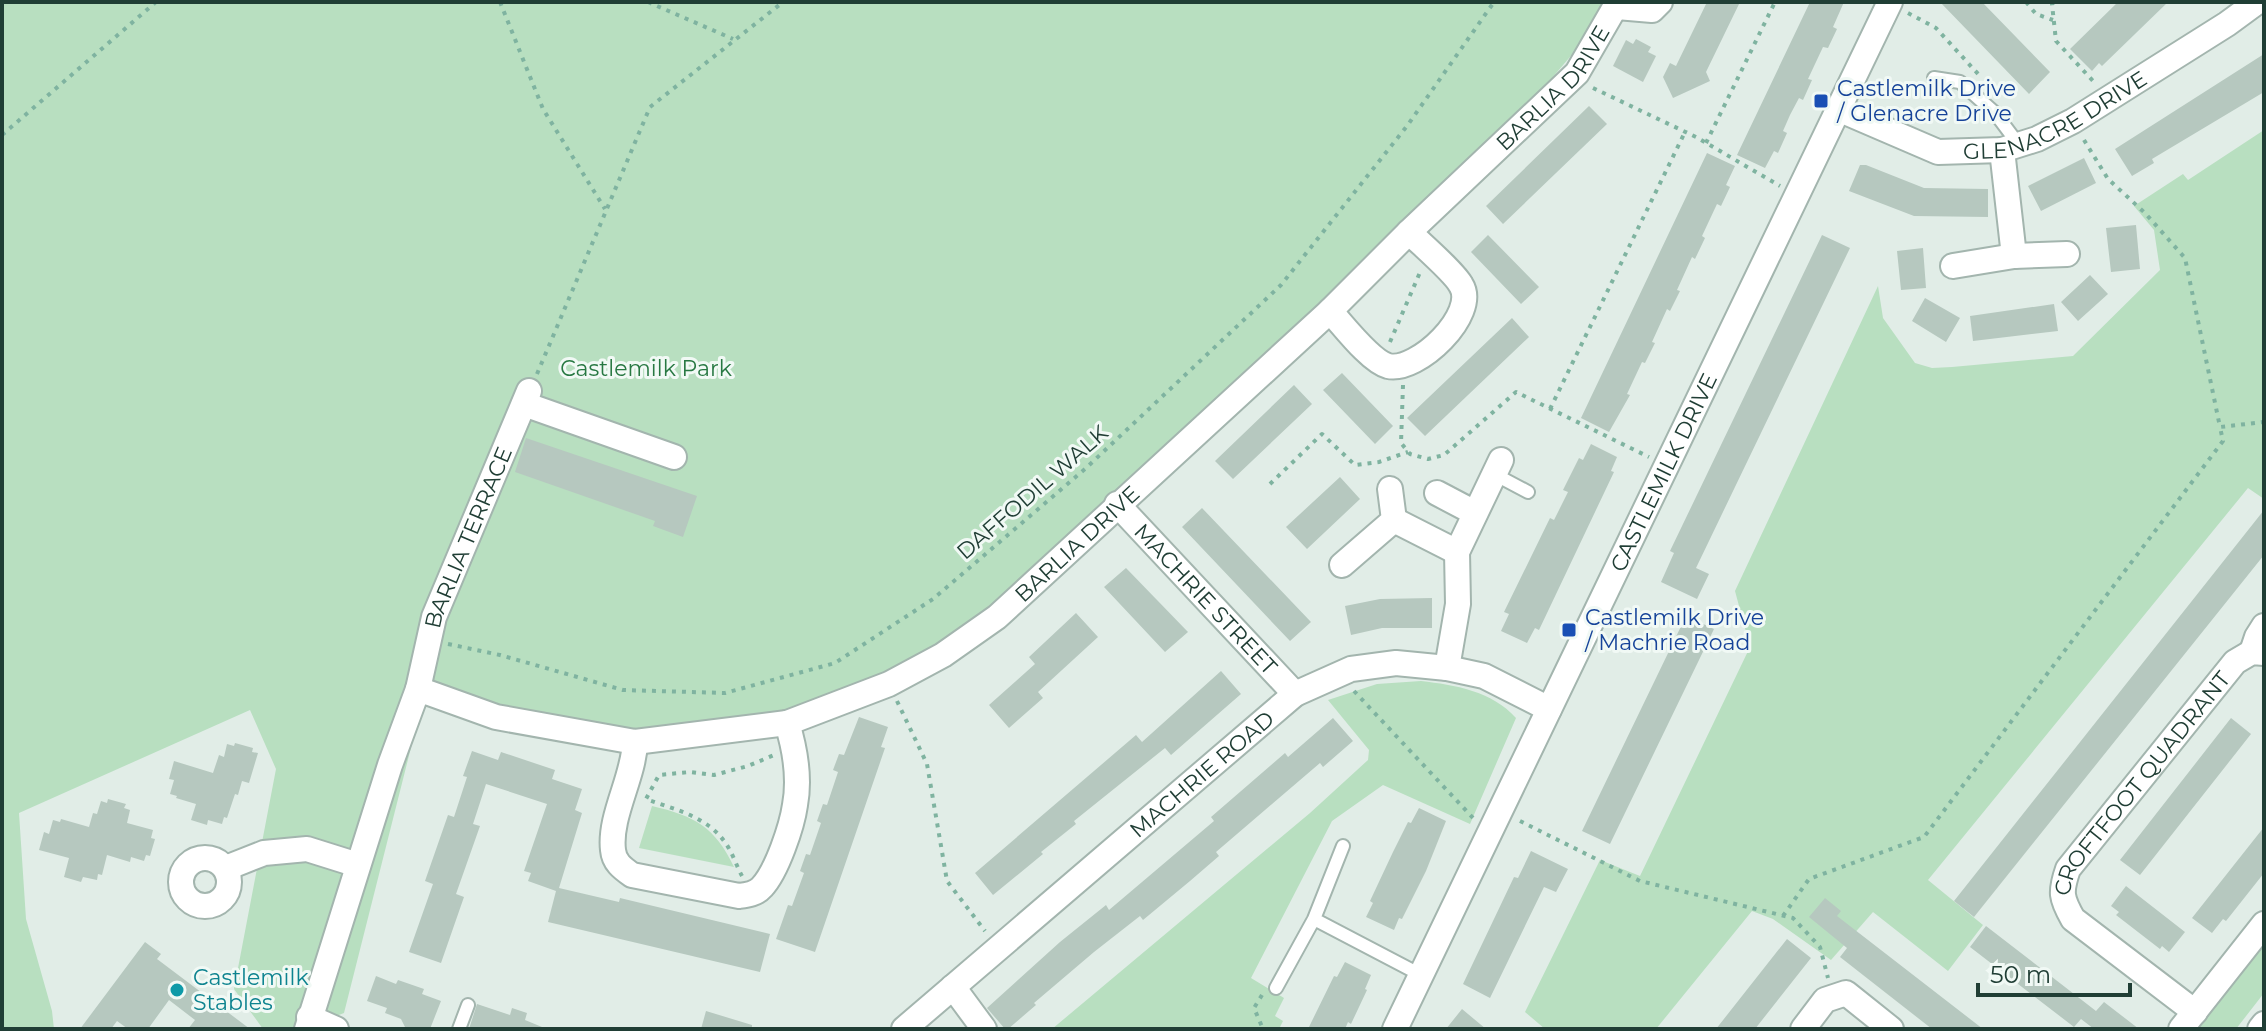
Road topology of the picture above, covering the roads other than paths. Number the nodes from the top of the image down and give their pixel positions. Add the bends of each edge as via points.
1 (1660, 2) edge
2 (1890, 2) edge
3 (2257, 2) edge
4 (1618, 4) edge
5 (1934, 78) dead end
6 (1838, 109) junction
7 (2011, 148) junction
8 (1409, 232) junction
9 (2067, 254) dead end
10 (2014, 256) junction
11 (1953, 266) dead end
12 (1330, 311) junction
13 (674, 457) dead end
14 (1497, 467) joint
15 (1390, 489) dead end
16 (1528, 492) dead end
17 (1437, 493) dead end
18 (1117, 504) junction
19 (1475, 513) junction
20 (1394, 520) junction
21 (1457, 552) junction
22 (1342, 565) dead end
23 (2264, 626) edge
24 (2258, 652) edge
25 (1447, 668) junction
26 (418, 689) junction
27 (1295, 694) junction
28 (1549, 709) junction
29 (791, 734) junction
30 (635, 742) junction
31 (1343, 846) dead end
32 (358, 865) junction
33 (226, 868) dead end
34 (1314, 919) junction
35 (2264, 924) edge
36 (1421, 975) junction
37 (953, 987) junction
38 (1276, 988) road end
39 (468, 1005) dead end
40 (2188, 1020) edge
41 (308, 1023) edge
42 (2264, 1024) edge
43 (336, 1029) edge
44 (459, 1029) edge
45 (904, 1029) edge
46 (984, 1029) edge
47 (1395, 1029) edge
48 (1803, 1029) edge
49 (1891, 1029) edge
50 (2260, 1029) edge

1 - 4 street via 1652,10
2 - 6 street, CASTLEMILK DRIVE
3 - 7 street, GLENACRE DRIVE via 2073,121
4 - 8 street, BARLIA DRIVE via 1577,73
5 - 7 lane via 1960,82 1995,113
6 - 7 street, GLENACRE DRIVE via 1938,152
6 - 28 street, CASTLEMILK DRIVE
7 - 10 street
8 - 12 street, BARLIA DRIVE
8 - 12 street via 1462,285 1462,313 1450,330 1420,358 1393,365
9 - 10 street
10 - 11 street
12 - 18 street, BARLIA DRIVE
13 - 26 street, BARLIA TERRACE via 527,398 434,617
14 - 16 lane
14 - 19 street
15 - 20 street
17 - 19 street
18 - 27 street, MACHRIE STREET
18 - 29 street, BARLIA DRIVE via 997,617 943,655
19 - 21 street
20 - 21 street
20 - 22 street
21 - 25 street via 1458,604
23 - 24 street, CROFTFOOT QUADRANT via 2257,637
24 - 40 street, CROFTFOOT QUADRANT via 2235,662 2068,869 2062,885 2062,901 2073,919
25 - 27 street, MACHRIE ROAD via 1396,663 1351,669
25 - 28 street, MACHRIE ROAD via 1484,676
26 - 30 street, BARLIA DRIVE via 496,717
26 - 32 street
27 - 37 street, MACHRIE ROAD
28 - 36 street, CASTLEMILK DRIVE
29 - 30 street, BARLIA DRIVE
29 - 30 street via 795,805 777,862 762,887 739,896 632,875 618,865 613,850 616,822
31 - 34 lane
32 - 33 street via 307,849 264,853
32 - 41 street
34 - 36 lane
34 - 38 lane
35 - 40 street
36 - 47 street, CASTLEMILK DRIVE
37 - 45 street, MACHRIE ROAD
37 - 46 street
39 - 44 lane
41 - 43 street
42 - 50 street
48 - 49 street via 1825,1000 1846,993

